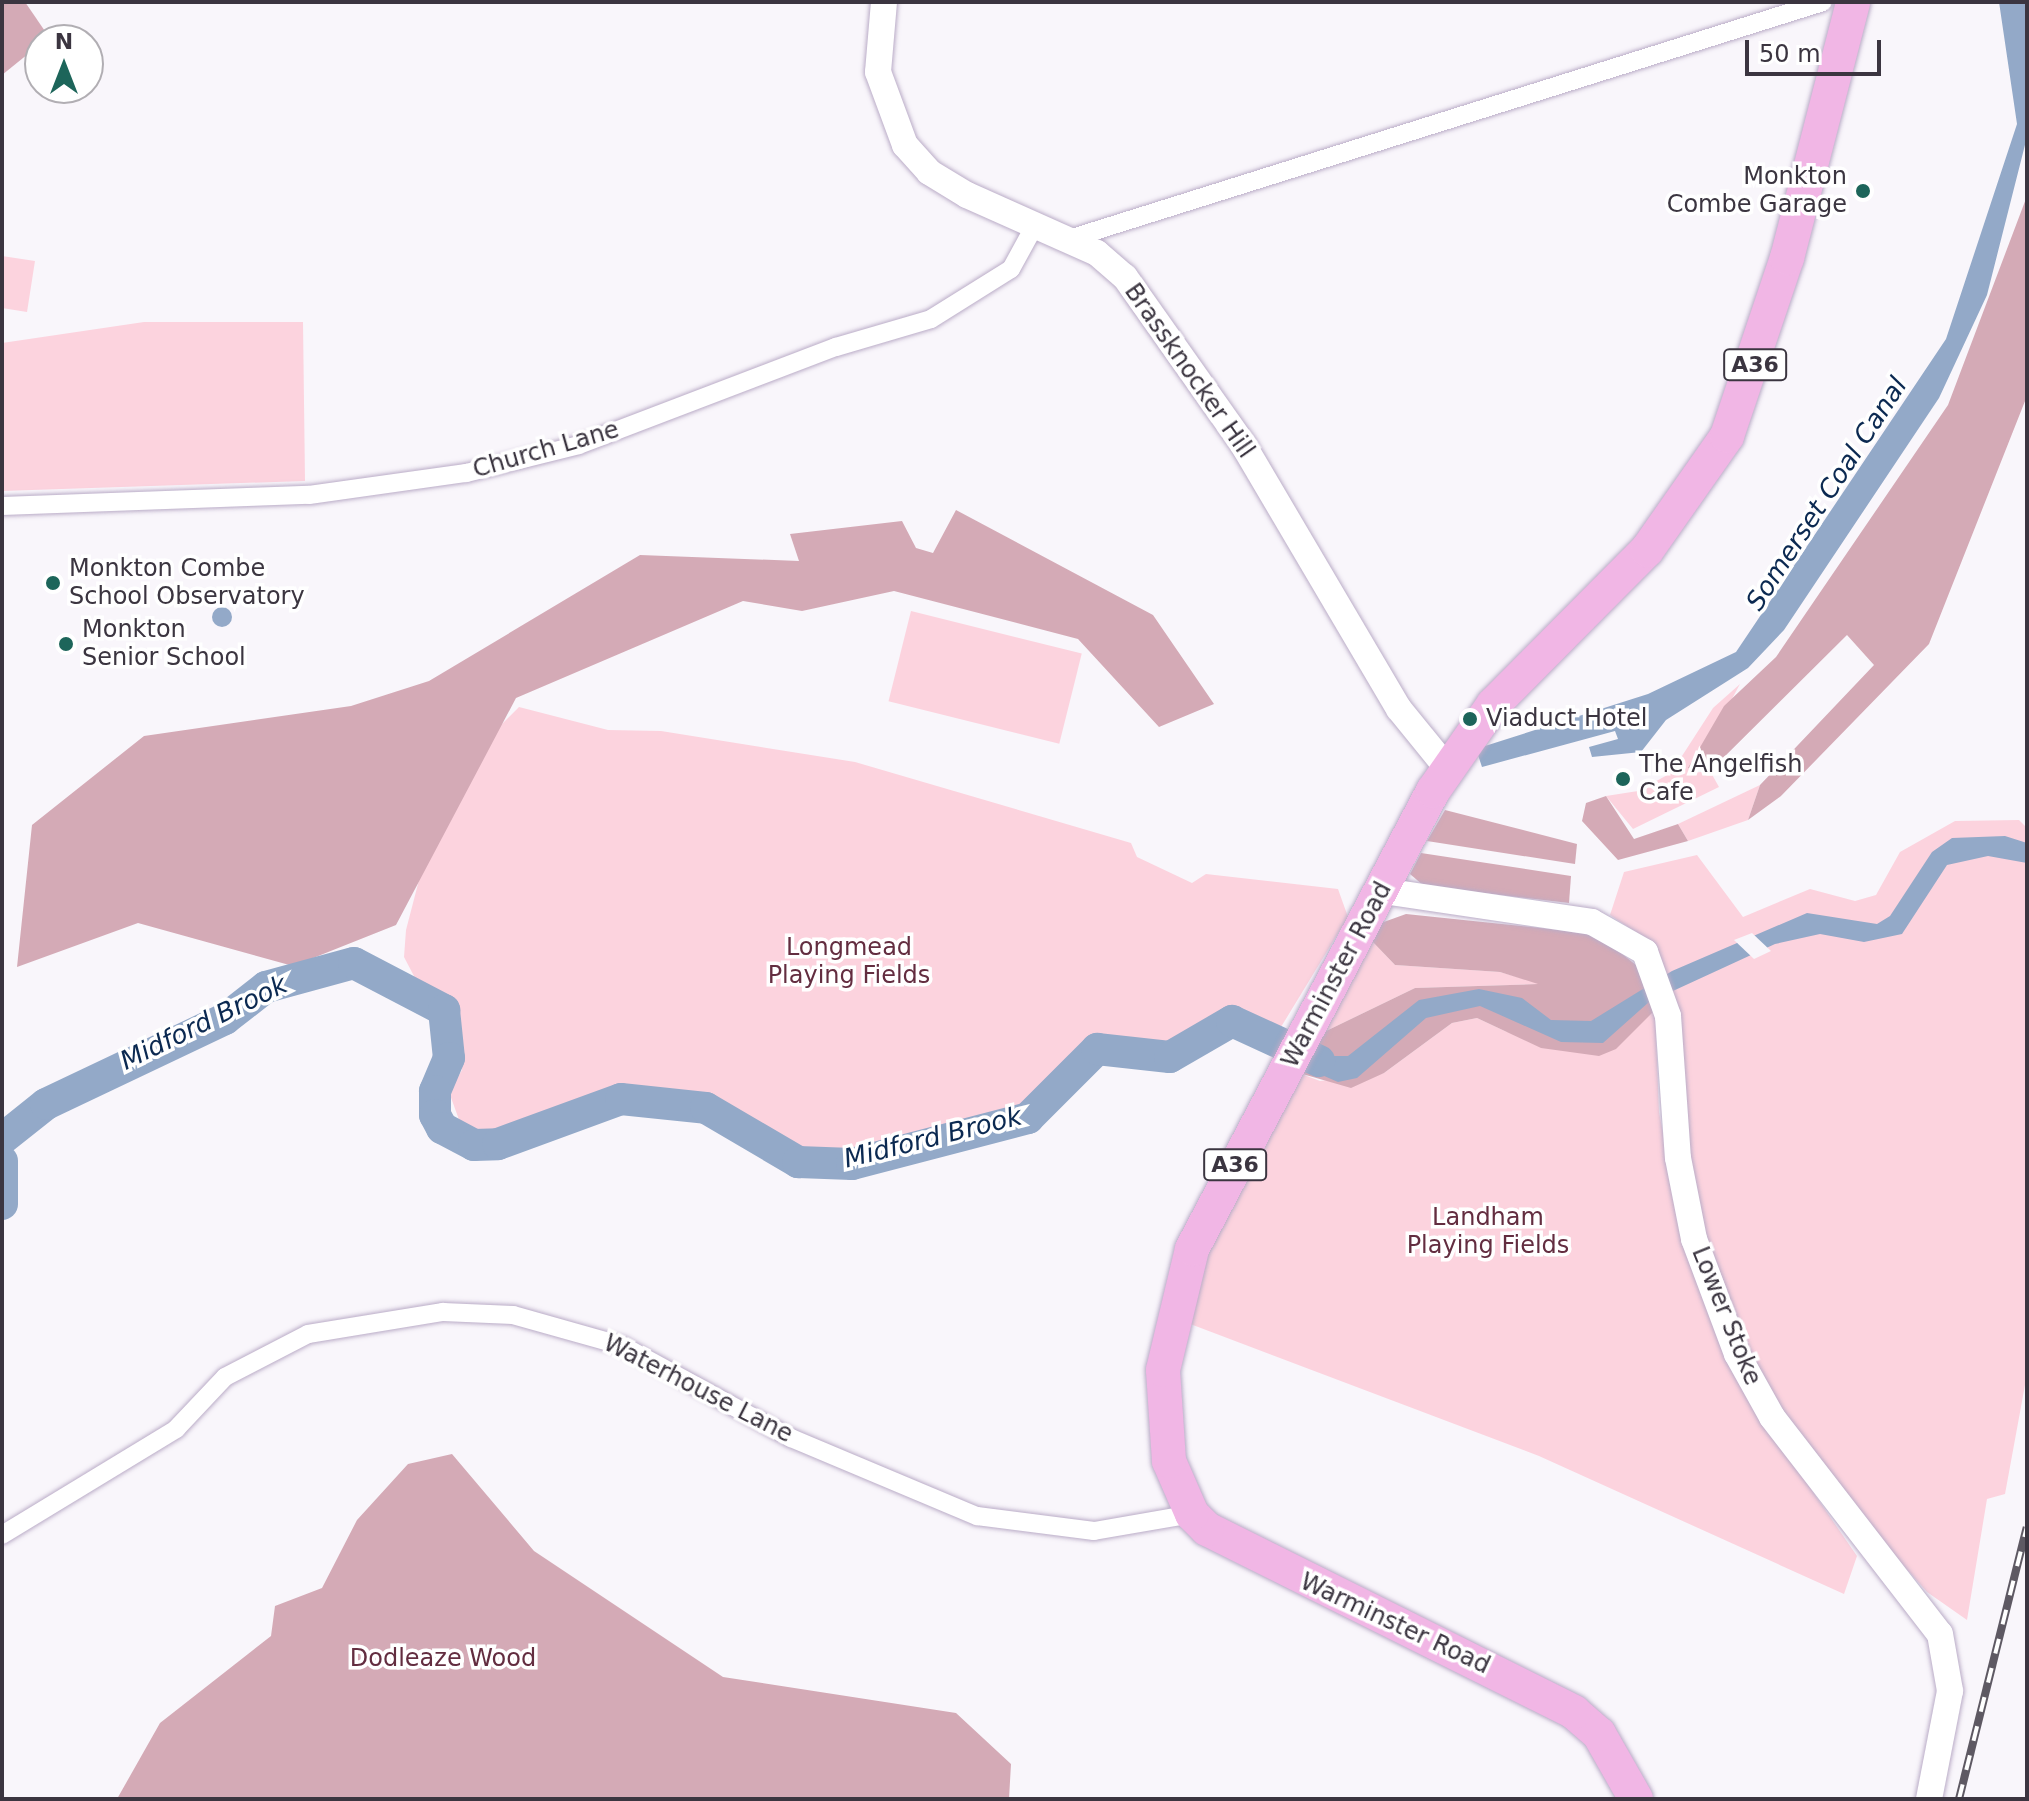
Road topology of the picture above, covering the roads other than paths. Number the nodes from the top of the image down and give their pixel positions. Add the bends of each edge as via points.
1 (884, 2) edge
2 (1823, 2) edge
3 (1853, 2) edge
4 (1034, 227) junction
5 (1069, 239) junction
6 (2, 506) edge
7 (1448, 752) junction
8 (1383, 891) junction
9 (1192, 1514) junction
10 (2, 1535) edge
11 (1636, 1799) edge
12 (1929, 1799) edge

1 - 4 main road, Brassknocker Hill via 878,72 905,145 929,172
2 - 5 street
3 - 7 highway, Warminster Road / A36 via 1787,258 1727,436 1647,550
4 - 5 main road, Brassknocker Hill
4 - 6 street, Church Lane via 1011,269 931,319 836,347 579,445 466,473 309,495
5 - 7 main road, Brassknocker Hill via 1125,277 1244,446 1399,709
7 - 8 highway, Warminster Road / A36
8 - 9 highway, Warminster Road / A36 via 1192,1249 1163,1370 1169,1461
8 - 12 main road, Lower Stoke via 1549,916 1625,934 1654,969 1664,998 1688,1211 1737,1354 1780,1427 1940,1634 1950,1691
9 - 10 street, Waterhouse Lane via 1094,1531 977,1516 791,1438 623,1346 513,1315 443,1312 308,1334 225,1377 176,1429
9 - 11 highway, Warminster Road / A36 via 1240,1551 1574,1712 1599,1734

